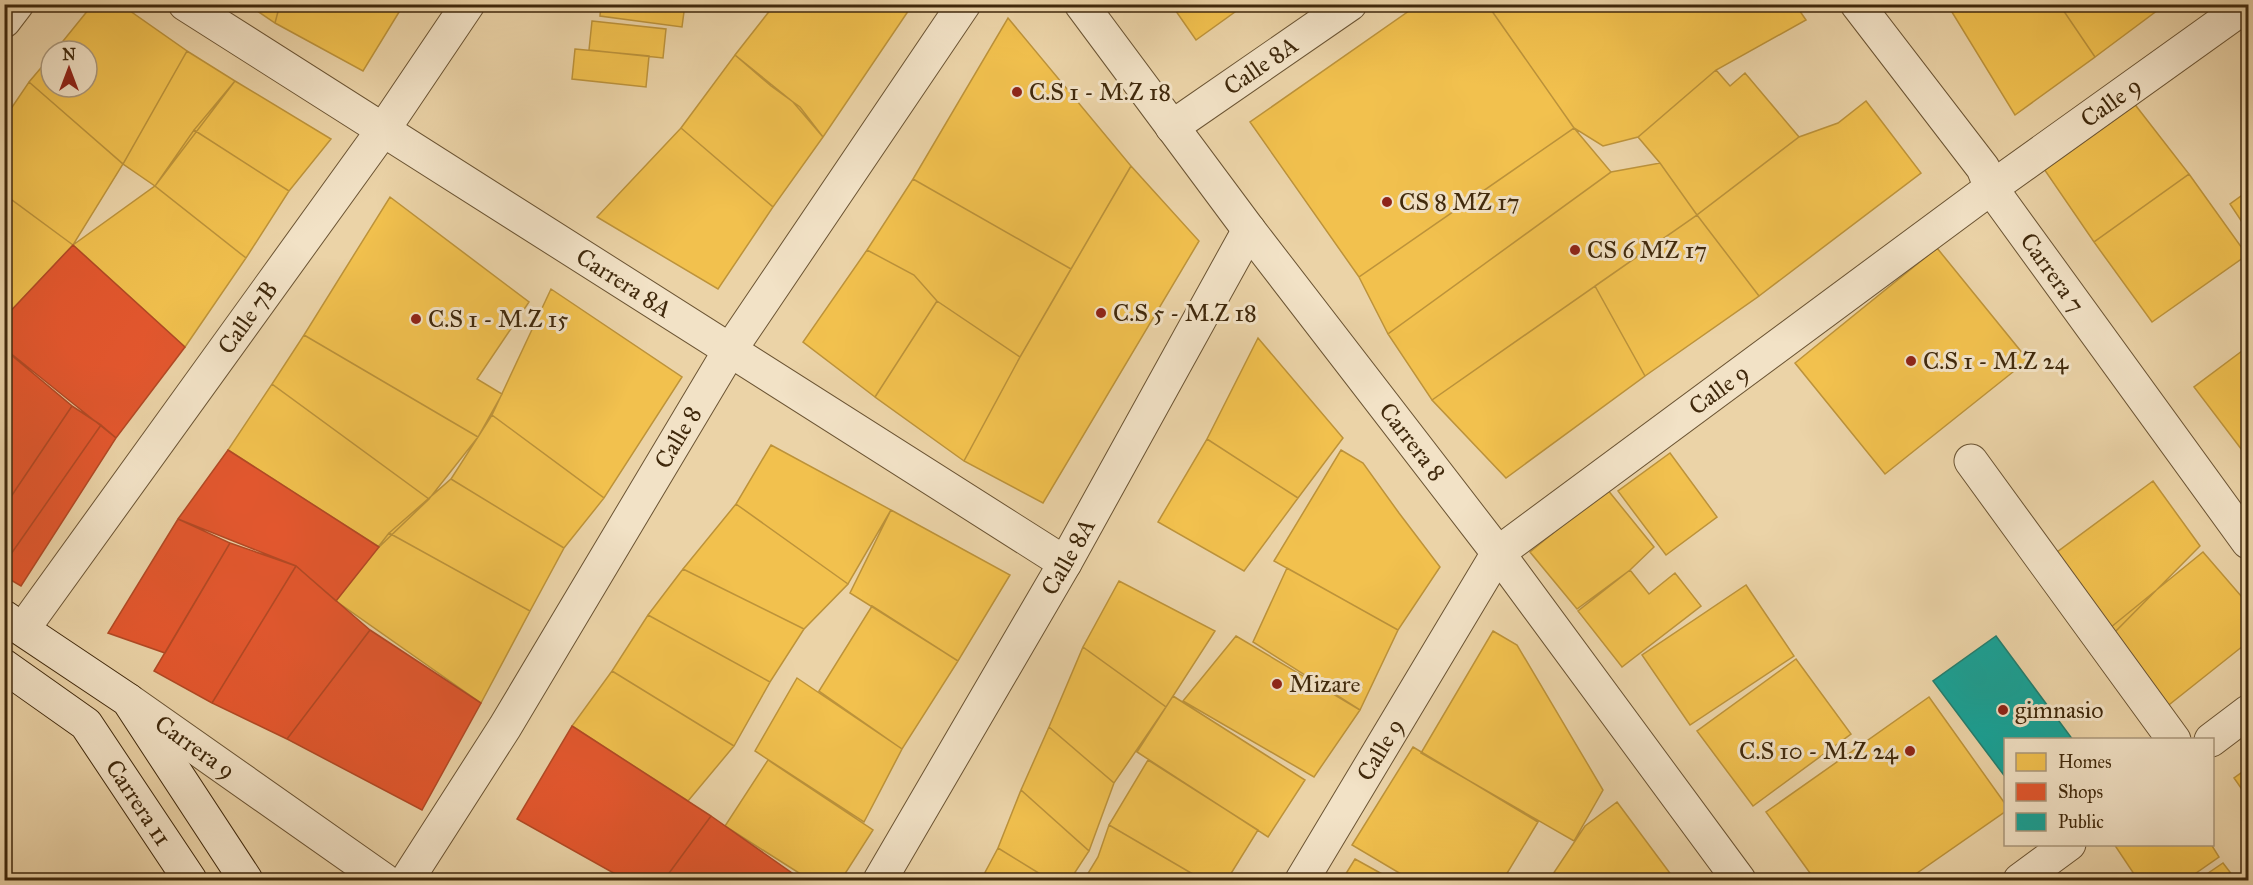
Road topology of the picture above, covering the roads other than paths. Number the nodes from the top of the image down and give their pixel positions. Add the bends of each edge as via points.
1 (17, 4) edge
2 (185, 4) edge
3 (468, 4) edge
4 (964, 4) edge
5 (1081, 4) edge
6 (1350, 4) edge
7 (1857, 4) edge
8 (2248, 4) edge
9 (4, 21) edge
10 (1172, 127) junction
11 (383, 130) junction
12 (1991, 188) junction
13 (1248, 230) junction
14 (730, 350) junction
15 (1971, 461) dead end
16 (2248, 542) edge
17 (1498, 553) junction
18 (1065, 563) junction
19 (14, 623) edge
20 (4, 666) edge
21 (128, 700) junction
22 (2248, 712) edge
23 (2173, 738) edge
24 (2214, 738) edge
25 (2066, 846) edge
26 (190, 880) edge
27 (246, 880) edge
28 (384, 880) edge
29 (407, 880) edge
30 (880, 880) edge
31 (1302, 880) edge
32 (1739, 880) edge
33 (2020, 880) edge

1 - 9 street
2 - 11 street, Carrera 8A
3 - 11 street, Calle 7B
4 - 14 street, Calle 8
5 - 10 street, Carrera 8
6 - 10 street, Calle 8A
7 - 12 street, Carrera 7 via 1983,168
8 - 12 street, Calle 9
10 - 13 street, Carrera 8
11 - 14 street, Carrera 8A
11 - 19 street, Calle 7B
12 - 16 street, Carrera 7
12 - 17 street, Calle 9
13 - 17 street, Carrera 8
13 - 18 street, Calle 8A
14 - 18 street, Carrera 8A
14 - 29 street, Calle 8 via 504,727
15 - 23 street
17 - 31 street, Calle 9
17 - 32 street, Carrera 8
18 - 30 street, Calle 8A
19 - 21 street, Carrera 9
20 - 26 street, Carrera 11 via 86,724
21 - 27 street, Carrera 11
21 - 28 street, Carrera 9
22 - 24 street
25 - 33 street

